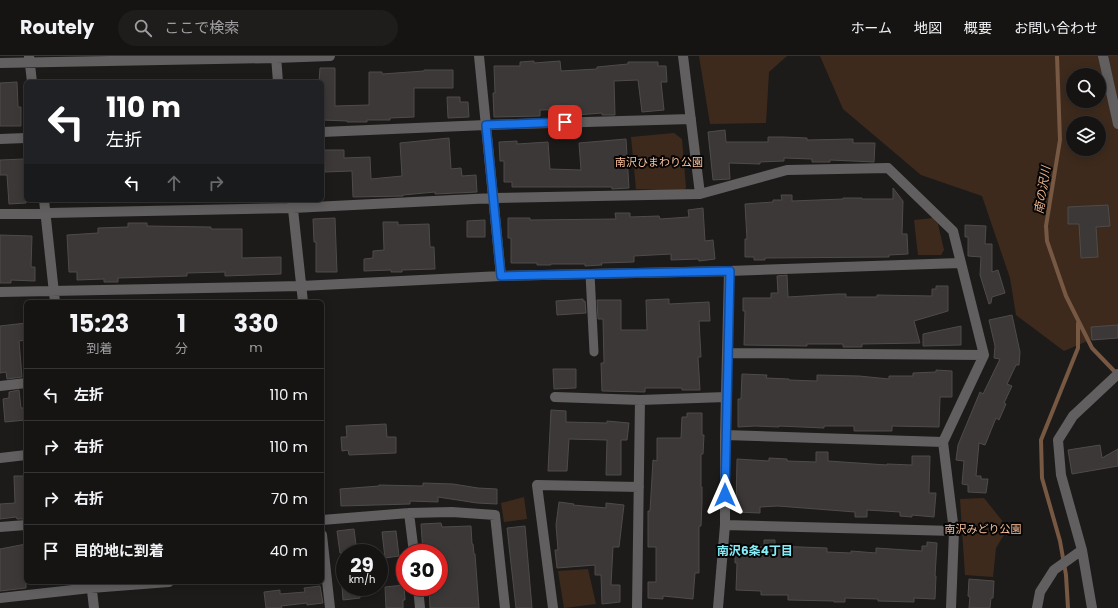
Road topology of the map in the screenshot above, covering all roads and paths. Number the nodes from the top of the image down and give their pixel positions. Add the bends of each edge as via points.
1 (330, 56) edge
2 (479, 56) edge
3 (683, 56) edge
4 (1103, 56) edge
5 (276, 57) edge
6 (30, 59) edge
7 (0, 63) edge
8 (32, 80) edge
9 (278, 80) edge
10 (691, 119) junction
11 (1118, 124) edge
12 (486, 125) junction
13 (324, 132) edge
14 (24, 138) edge
15 (0, 139) edge
16 (700, 194) junction
17 (494, 198) junction
18 (44, 202) edge
19 (293, 204) edge
20 (46, 212) junction
21 (0, 214) edge
22 (960, 263) junction
23 (730, 271) junction
24 (590, 274) junction
25 (501, 276) junction
26 (301, 286) junction
27 (54, 291) junction
28 (0, 292) edge
29 (55, 300) edge
30 (303, 300) edge
31 (594, 352) dead end
32 (728, 354) junction
33 (984, 355) junction
34 (1118, 374) edge
35 (24, 383) edge
36 (0, 386) edge
37 (555, 396) dead end
38 (726, 397) junction
39 (640, 400) junction
40 (725, 435) junction
41 (943, 442) junction
42 (24, 455) edge
43 (0, 458) edge
44 (639, 487) junction
45 (409, 513) junction
46 (324, 520) edge
47 (24, 525) edge
48 (725, 525) junction
49 (0, 527) edge
50 (954, 531) junction
51 (413, 544) edge
52 (1082, 550) junction
53 (324, 570) edge
54 (117, 584) edge
55 (91, 585) edge
56 (419, 596) edge
57 (0, 598) edge
58 (94, 608) edge
59 (330, 608) edge
60 (420, 608) edge
61 (505, 608) edge
62 (553, 608) edge
63 (637, 608) edge
64 (718, 608) edge
65 (951, 608) edge
66 (1037, 608) edge
67 (1092, 608) edge

1 - 5 street
2 - 12 street
3 - 10 street
4 - 11 street
5 - 6 street
5 - 9 street
6 - 7 street
6 - 8 street
10 - 12 street
10 - 16 street
12 - 13 street
12 - 17 street
14 - 15 street
16 - 17 street
16 - 22 street via 787,170 888,168 953,231
17 - 19 street
17 - 25 street
18 - 20 street
19 - 20 street
19 - 26 street
20 - 21 street
20 - 27 street
22 - 23 street
22 - 33 street
23 - 24 street
23 - 32 street
24 - 25 street
24 - 31 lane
25 - 26 street
26 - 27 street
26 - 30 street
27 - 28 street
27 - 29 street
32 - 33 street
32 - 38 street
33 - 41 street
34 - 52 street via 1072,416 1058,440 1061,475
35 - 36 street
37 - 39 street
38 - 39 street
38 - 40 street
39 - 44 street
40 - 41 street
40 - 48 street
41 - 50 street
42 - 43 street
44 - 62 street via 537,486
44 - 63 street
45 - 46 street
45 - 51 street
45 - 61 street via 452,512 495,516
47 - 49 street
48 - 50 street
48 - 64 street
50 - 65 street
52 - 66 street via 1054,570 1040,592
52 - 67 street
53 - 59 street
54 - 55 street
55 - 57 street
55 - 58 street
56 - 60 street

